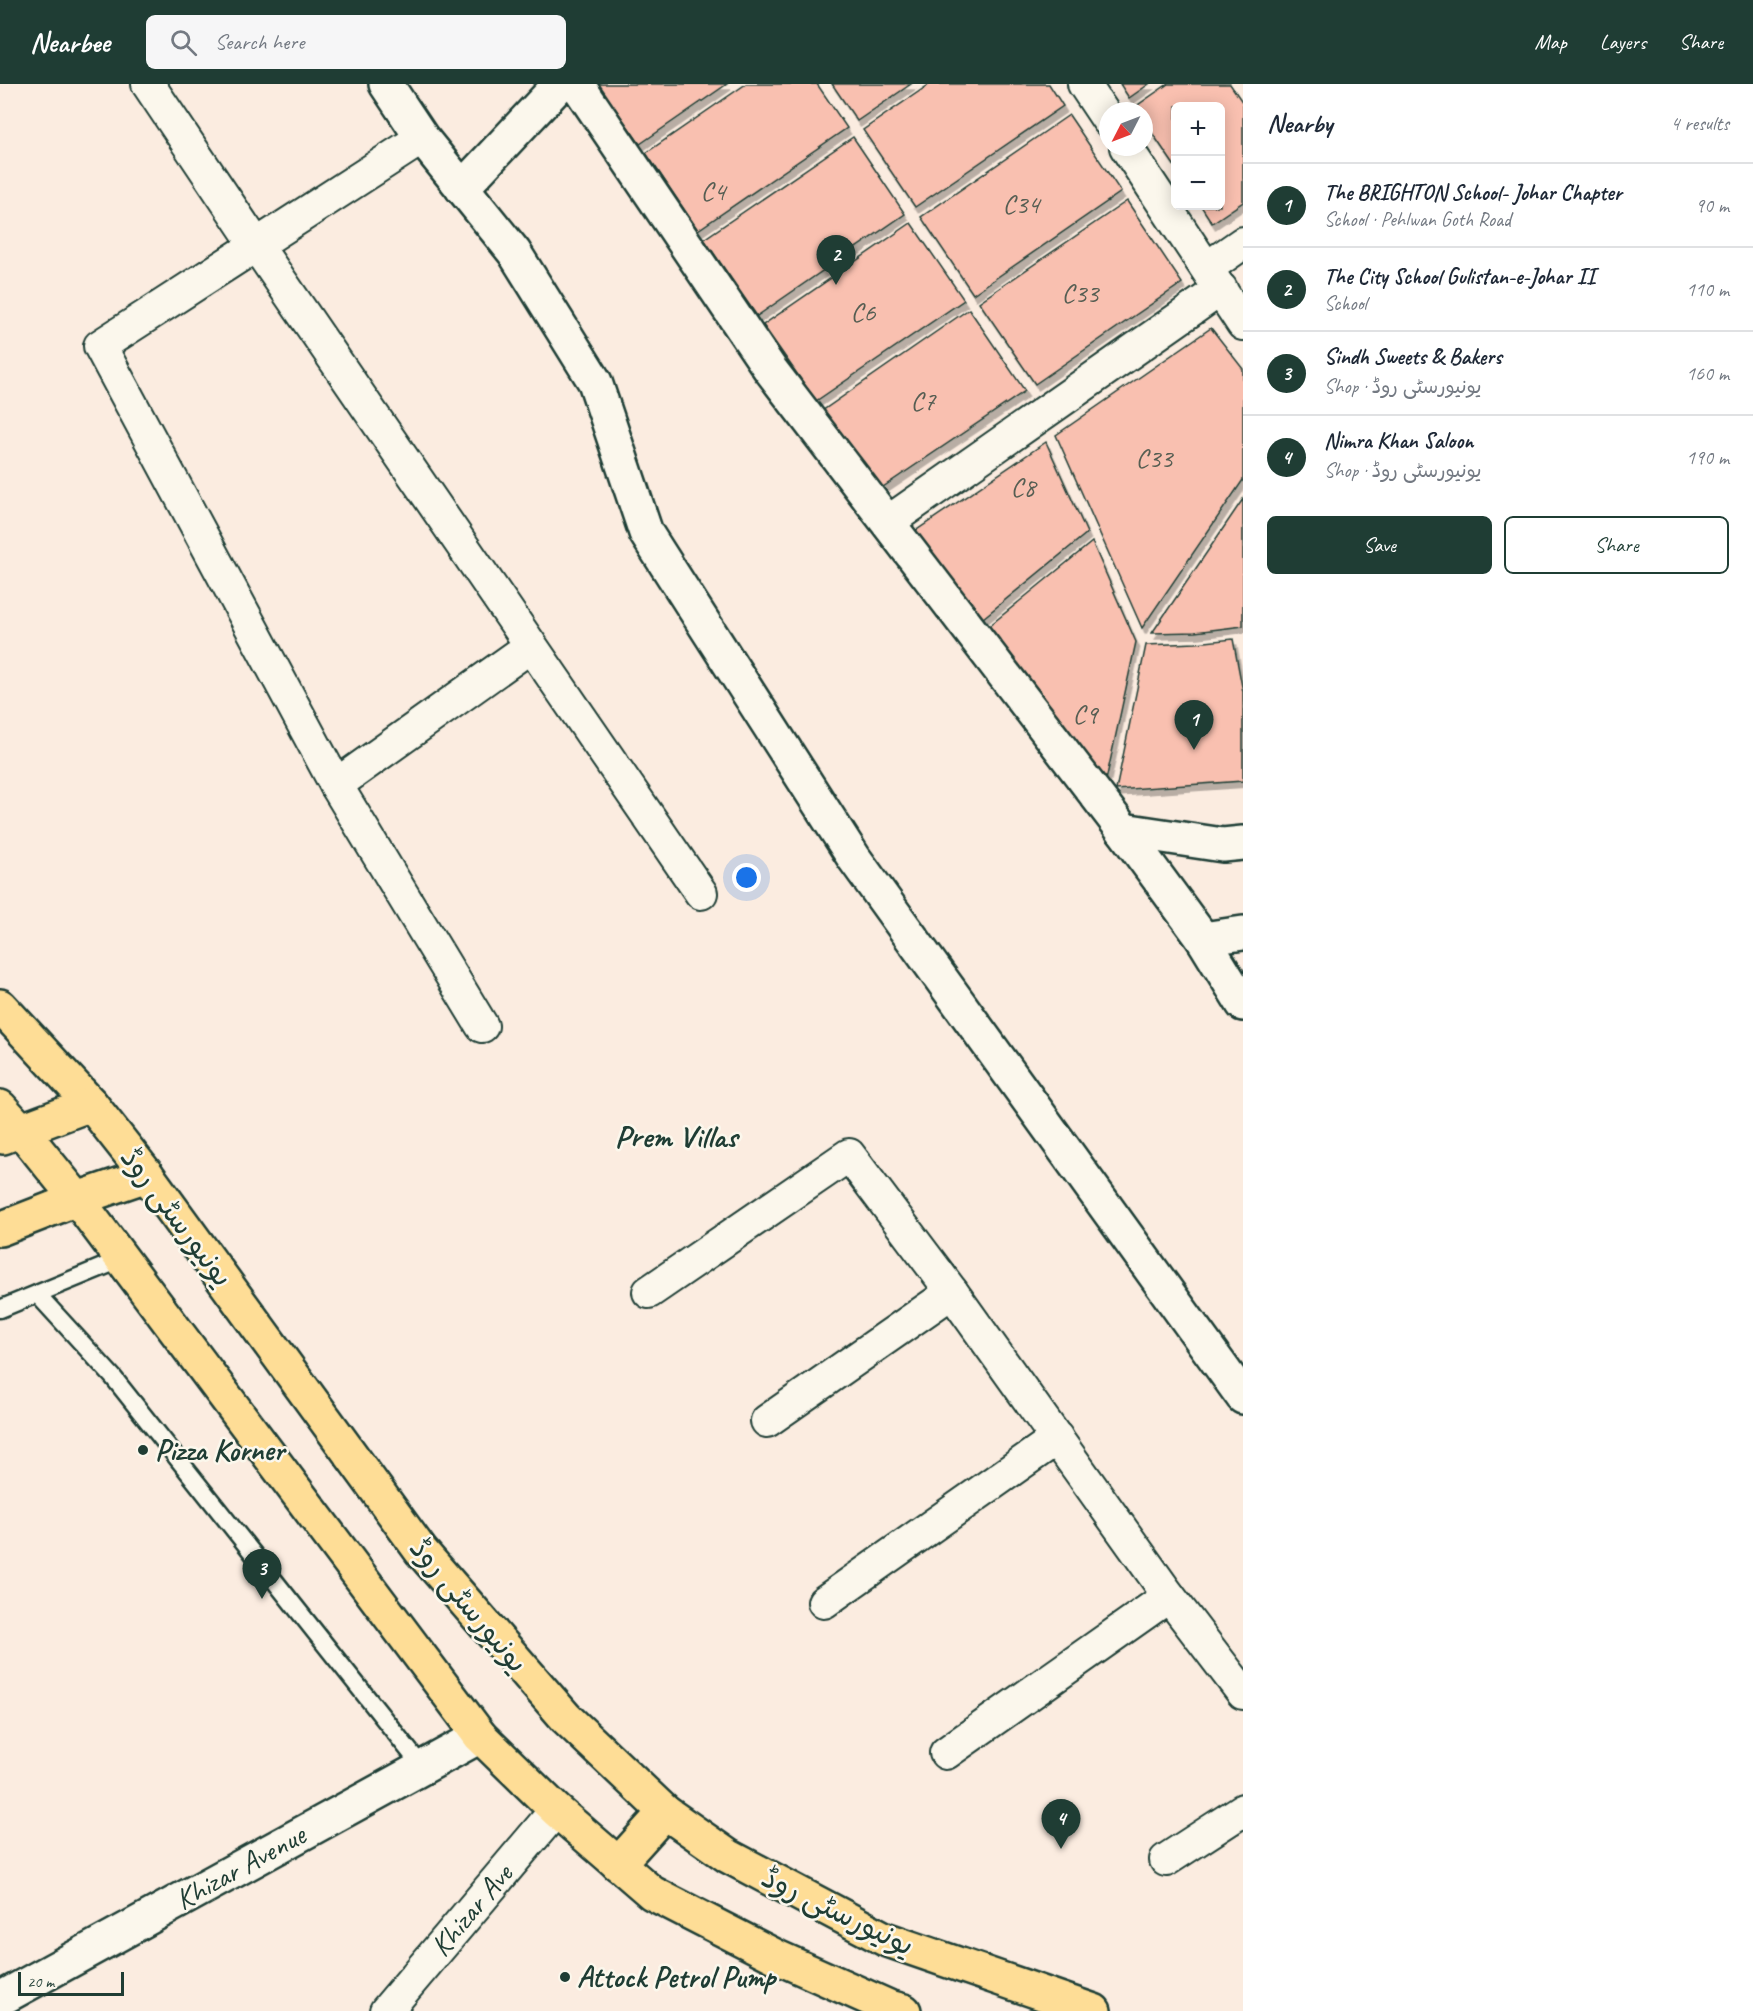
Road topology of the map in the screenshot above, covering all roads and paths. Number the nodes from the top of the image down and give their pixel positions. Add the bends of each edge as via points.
1 (148, 84) edge
2 (386, 84) edge
3 (560, 84) edge
4 (577, 84) edge
5 (1084, 84) edge
6 (1099, 106) edge
7 (422, 138) junction
8 (1132, 156) edge
9 (462, 188) junction
10 (1243, 243) edge
11 (256, 245) junction
12 (1214, 279) junction
13 (1243, 324) edge
14 (888, 522) junction
15 (531, 646) junction
16 (336, 785) junction
17 (1123, 830) junction
18 (1243, 843) edge
19 (701, 893) dead end
20 (1243, 933) edge
21 (1203, 939) junction
22 (1243, 1004) edge
23 (0, 1006) edge
24 (482, 1026) dead end
25 (91, 1104) junction
26 (7, 1125) edge
27 (147, 1175) junction
28 (77, 1199) junction
29 (0, 1229) edge
30 (122, 1259) junction
31 (649, 1292) dead end
32 (952, 1292) junction
33 (37, 1294) junction
34 (0, 1309) edge
35 (1243, 1397) edge
36 (767, 1421) dead end
37 (1057, 1438) junction
38 (1169, 1596) junction
39 (824, 1602) dead end
40 (1243, 1693) edge
41 (480, 1736) junction
42 (946, 1753) dead end
43 (423, 1768) junction
44 (556, 1810) junction
45 (1243, 1810) edge
46 (665, 1812) junction
47 (1166, 1860) dead end
48 (618, 1864) junction
49 (0, 1999) edge
50 (386, 2011) edge
51 (904, 2011) edge
52 (1094, 2011) edge

1 - 11 street
2 - 7 main road
3 - 9 main road
4 - 14 main road via 770,369
5 - 6 street
7 - 9 main road
7 - 11 street
8 - 12 street
9 - 35 main road via 514,252 595,382 646,533 854,858
10 - 12 street
11 - 15 street
11 - 16 street via 100,346
12 - 13 street
12 - 14 street
14 - 17 main road
15 - 16 street
15 - 19 street
16 - 24 street
17 - 18 main road via 1223,845
17 - 21 main road
20 - 21 main road
21 - 22 main road
23 - 25 main road, یونیورسٹی روڈ
25 - 26 main road
25 - 27 main road, یونیورسٹی روڈ
26 - 28 main road
27 - 28 main road
27 - 46 main road, یونیورسٹی روڈ via 421,1551 566,1718
28 - 29 main road
28 - 30 main road
30 - 33 lane
30 - 41 main road
31 - 32 street via 849,1155
32 - 36 street
32 - 37 street
33 - 34 lane
33 - 43 lane via 114,1377
37 - 38 street
37 - 39 street
38 - 40 street
38 - 42 street
41 - 43 main road, Khizar Avenue
41 - 44 main road
43 - 49 main road, Khizar Avenue
44 - 48 main road
44 - 50 street, Khizar Ave
45 - 47 street
46 - 48 main road
46 - 52 main road, یونیورسٹی روڈ via 728,1856 885,1939
48 - 51 main road via 652,1893 766,1952

